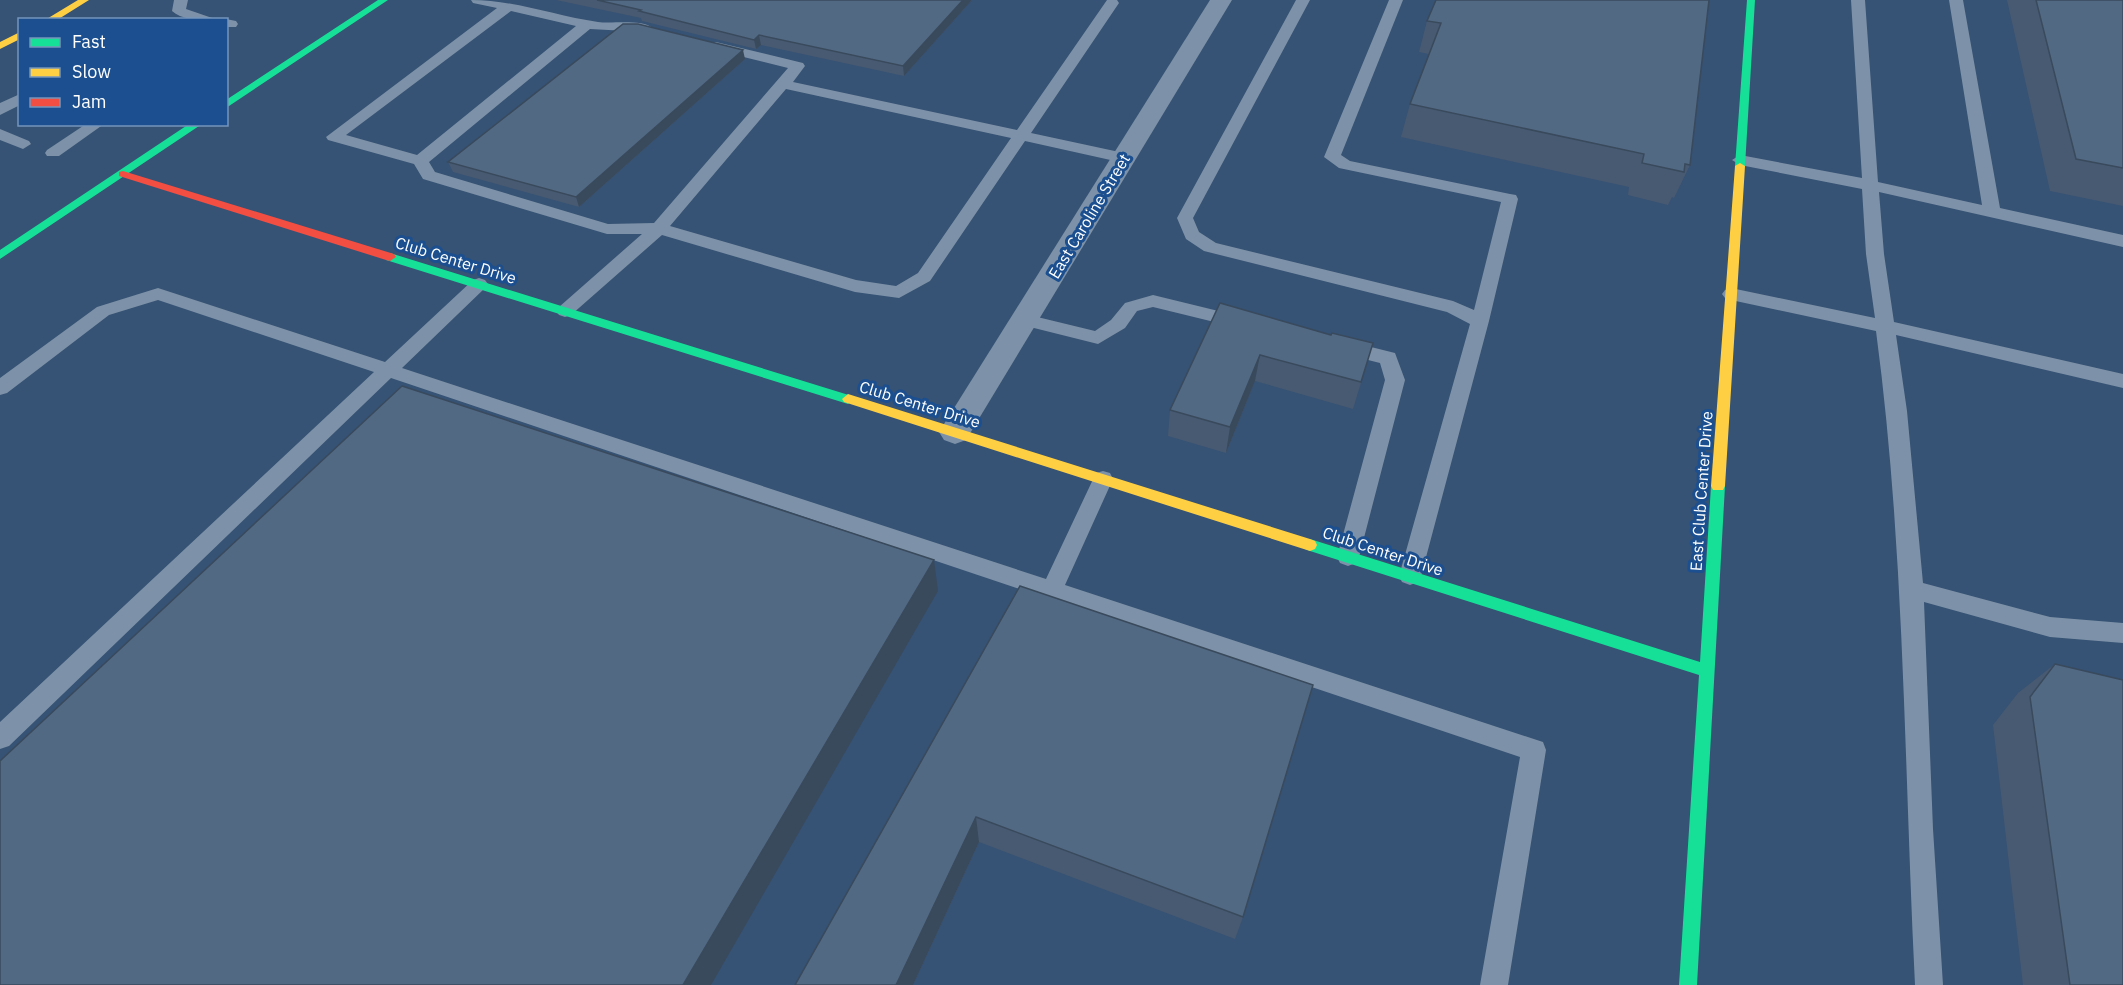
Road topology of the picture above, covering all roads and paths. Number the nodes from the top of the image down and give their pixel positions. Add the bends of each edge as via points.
1 (85, 0) edge
2 (181, 0) edge
3 (384, 0) edge
4 (478, 0) edge
5 (1221, 0) edge
6 (1303, 0) edge
7 (1396, 0) edge
8 (1751, 0) edge
9 (1858, 0) edge
10 (1956, 0) edge
11 (1112, 3) dead end
12 (508, 7) junction
13 (53, 18) edge
14 (204, 18) edge
15 (587, 24) junction
16 (664, 33) edge
17 (18, 36) edge
18 (697, 41) edge
19 (0, 46) edge
20 (783, 84) junction
21 (18, 99) edge
22 (228, 104) edge
23 (0, 110) edge
24 (94, 126) edge
25 (194, 126) edge
26 (0, 134) edge
27 (1019, 136) junction
28 (23, 144) dead end
29 (53, 153) dead end
30 (1124, 158) junction
31 (420, 160) junction
32 (1740, 160) junction
33 (123, 174) junction
34 (1869, 185) junction
35 (1992, 213) junction
36 (659, 228) junction
37 (2123, 241) edge
38 (0, 255) edge
39 (478, 284) junction
40 (1731, 294) junction
41 (565, 311) junction
42 (1025, 320) junction
43 (1480, 321) junction
44 (1884, 327) junction
45 (1265, 328) edge
46 (1321, 342) edge
47 (388, 370) junction
48 (2123, 381) edge
49 (0, 388) edge
50 (956, 432) junction
51 (1103, 479) junction
52 (1348, 557) junction
53 (1410, 576) junction
54 (1912, 589) junction
55 (1052, 590) junction
56 (2123, 633) edge
57 (1706, 670) junction
58 (0, 738) edge
59 (1494, 985) edge
60 (1688, 985) edge
61 (1929, 985) edge

1 - 13 main road
2 - 14 lane via 179,11
3 - 22 main road
4 - 12 lane
5 - 30 street, East Caroline Street
6 - 43 lane via 1185,218 1192,235 1210,247 1453,307
7 - 43 lane via 1332,158 1345,165 1510,200
8 - 32 main road, East Club Center Drive
9 - 34 lane
10 - 35 lane
11 - 27 lane
12 - 15 lane
12 - 31 lane via 334,137
15 - 16 lane via 641,27
15 - 31 lane
17 - 19 main road
18 - 20 lane via 798,66
20 - 27 lane
20 - 36 lane
21 - 23 lane
24 - 29 lane
25 - 33 main road
26 - 28 lane
27 - 30 lane
27 - 36 lane via 924,277 899,292 855,286
30 - 42 street, East Caroline Street
31 - 36 lane via 429,176 607,229
32 - 34 lane
32 - 40 main road, East Club Center Drive
33 - 38 main road
33 - 39 main road, Club Center Drive
34 - 35 lane
34 - 44 lane
35 - 37 lane
36 - 41 lane
39 - 41 main road, Club Center Drive
39 - 47 lane
40 - 44 lane
40 - 57 main road, East Club Center Drive
41 - 50 main road, Club Center Drive
42 - 45 lane via 1098,338 1118,324 1131,308 1153,301
42 - 50 street, East Caroline Street
43 - 53 lane
44 - 48 lane
44 - 54 lane via 1897,411
46 - 52 lane via 1388,358 1395,380
47 - 49 lane via 158,294 103,311
47 - 55 lane
47 - 58 lane
50 - 51 main road, Club Center Drive
51 - 52 main road, Club Center Drive
51 - 55 lane
52 - 53 main road, Club Center Drive
53 - 57 main road, Club Center Drive
54 - 56 lane via 2050,627
54 - 61 lane
55 - 59 lane via 1534,750
57 - 60 main road, East Club Center Drive

